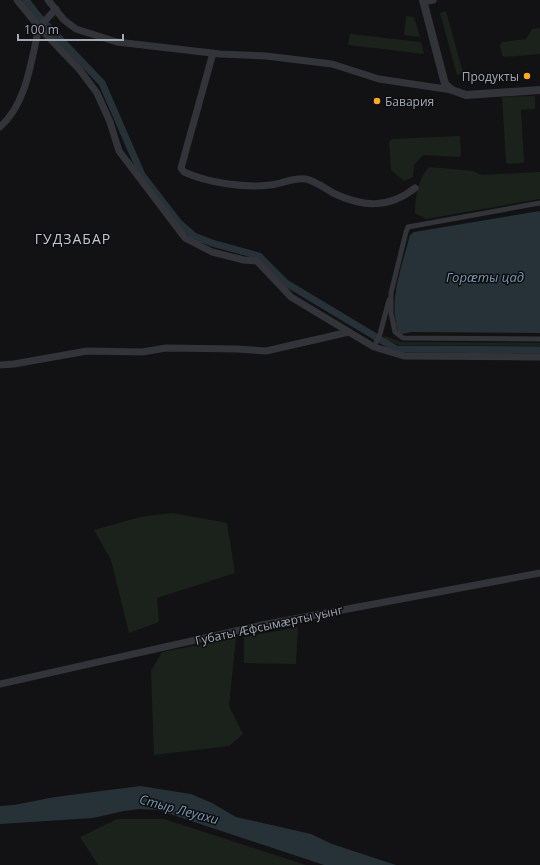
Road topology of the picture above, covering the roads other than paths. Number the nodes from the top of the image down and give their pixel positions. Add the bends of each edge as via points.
1 (17, 0) edge
2 (48, 0) edge
3 (433, 0) edge
4 (423, 1) edge
5 (54, 11) junction
6 (40, 26) junction
7 (213, 54) junction
8 (452, 90) junction
9 (540, 90) edge
10 (0, 127) edge
11 (415, 188) dead end
12 (540, 203) edge
13 (391, 293) junction
14 (349, 332) junction
15 (540, 339) edge
16 (374, 347) junction
17 (540, 357) edge
18 (0, 365) edge
19 (540, 573) edge
20 (0, 684) edge

1 - 6 street
2 - 5 street
3 - 4 street
4 - 8 street via 445,84
5 - 6 street
5 - 7 street via 76,29 117,42
6 - 10 street via 22,93 9,119
6 - 14 street via 97,93 110,122 118,151 185,238 212,252 257,261 292,297
7 - 8 street via 266,56 332,64 379,79
7 - 11 street via 181,168 184,172 220,182 261,186 307,179 345,198 362,203 391,202 404,197
8 - 9 street via 466,94
12 - 13 street via 408,227
13 - 15 street via 392,325 395,332 403,338
13 - 16 street
14 - 16 street
14 - 18 street via 266,351 166,348 142,352 87,351
16 - 17 street via 404,356
19 - 20 street, Губаты Æфсымæрты уынг via 262,625

